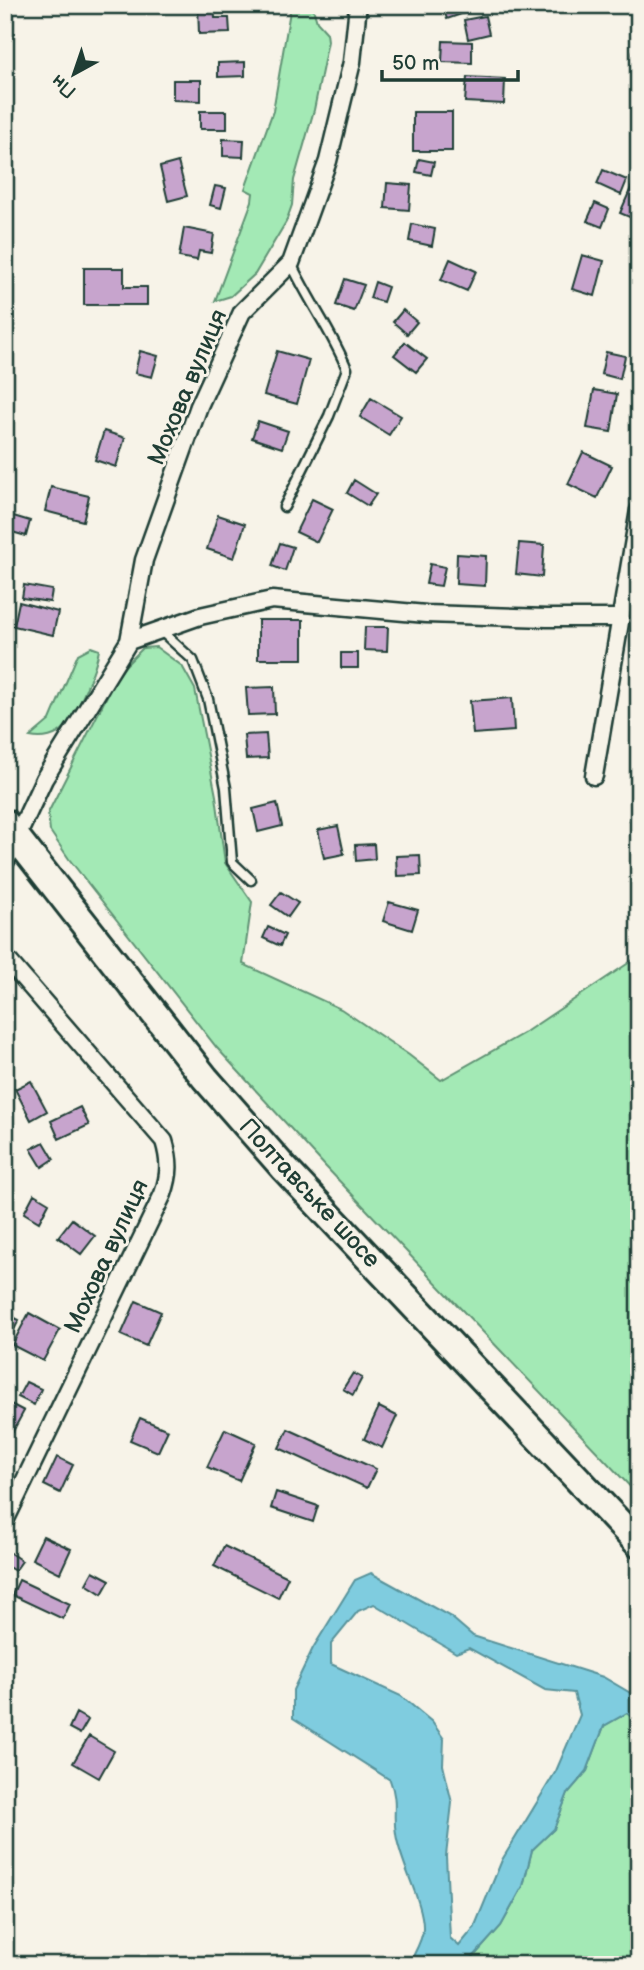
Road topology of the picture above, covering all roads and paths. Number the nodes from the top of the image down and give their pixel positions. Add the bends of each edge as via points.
1 (358, 5) edge
2 (291, 263) junction
3 (284, 507) dead end
4 (639, 510) edge
5 (621, 618) junction
6 (160, 630) junction
7 (129, 641) junction
8 (594, 776) dead end
9 (11, 831) edge
10 (5, 863) edge
11 (251, 880) dead end
12 (5, 957) edge
13 (5, 1521) edge
14 (639, 1544) edge

1 - 2 street, Мохова вулиця via 352,62 328,161
2 - 3 lane via 347,369
2 - 7 street, Мохова вулиця via 242,312 199,406 144,560
4 - 5 street
5 - 6 street via 426,614 272,600
5 - 8 street
6 - 7 street
6 - 11 lane via 193,660 208,699 226,788 232,862
7 - 9 street, Мохова вулиця
9 - 10 street, Мохова вулиця
9 - 14 main road, Полтавське шосе via 205,1078 283,1167
12 - 13 street, Мохова вулиця via 164,1141 169,1158 163,1194

